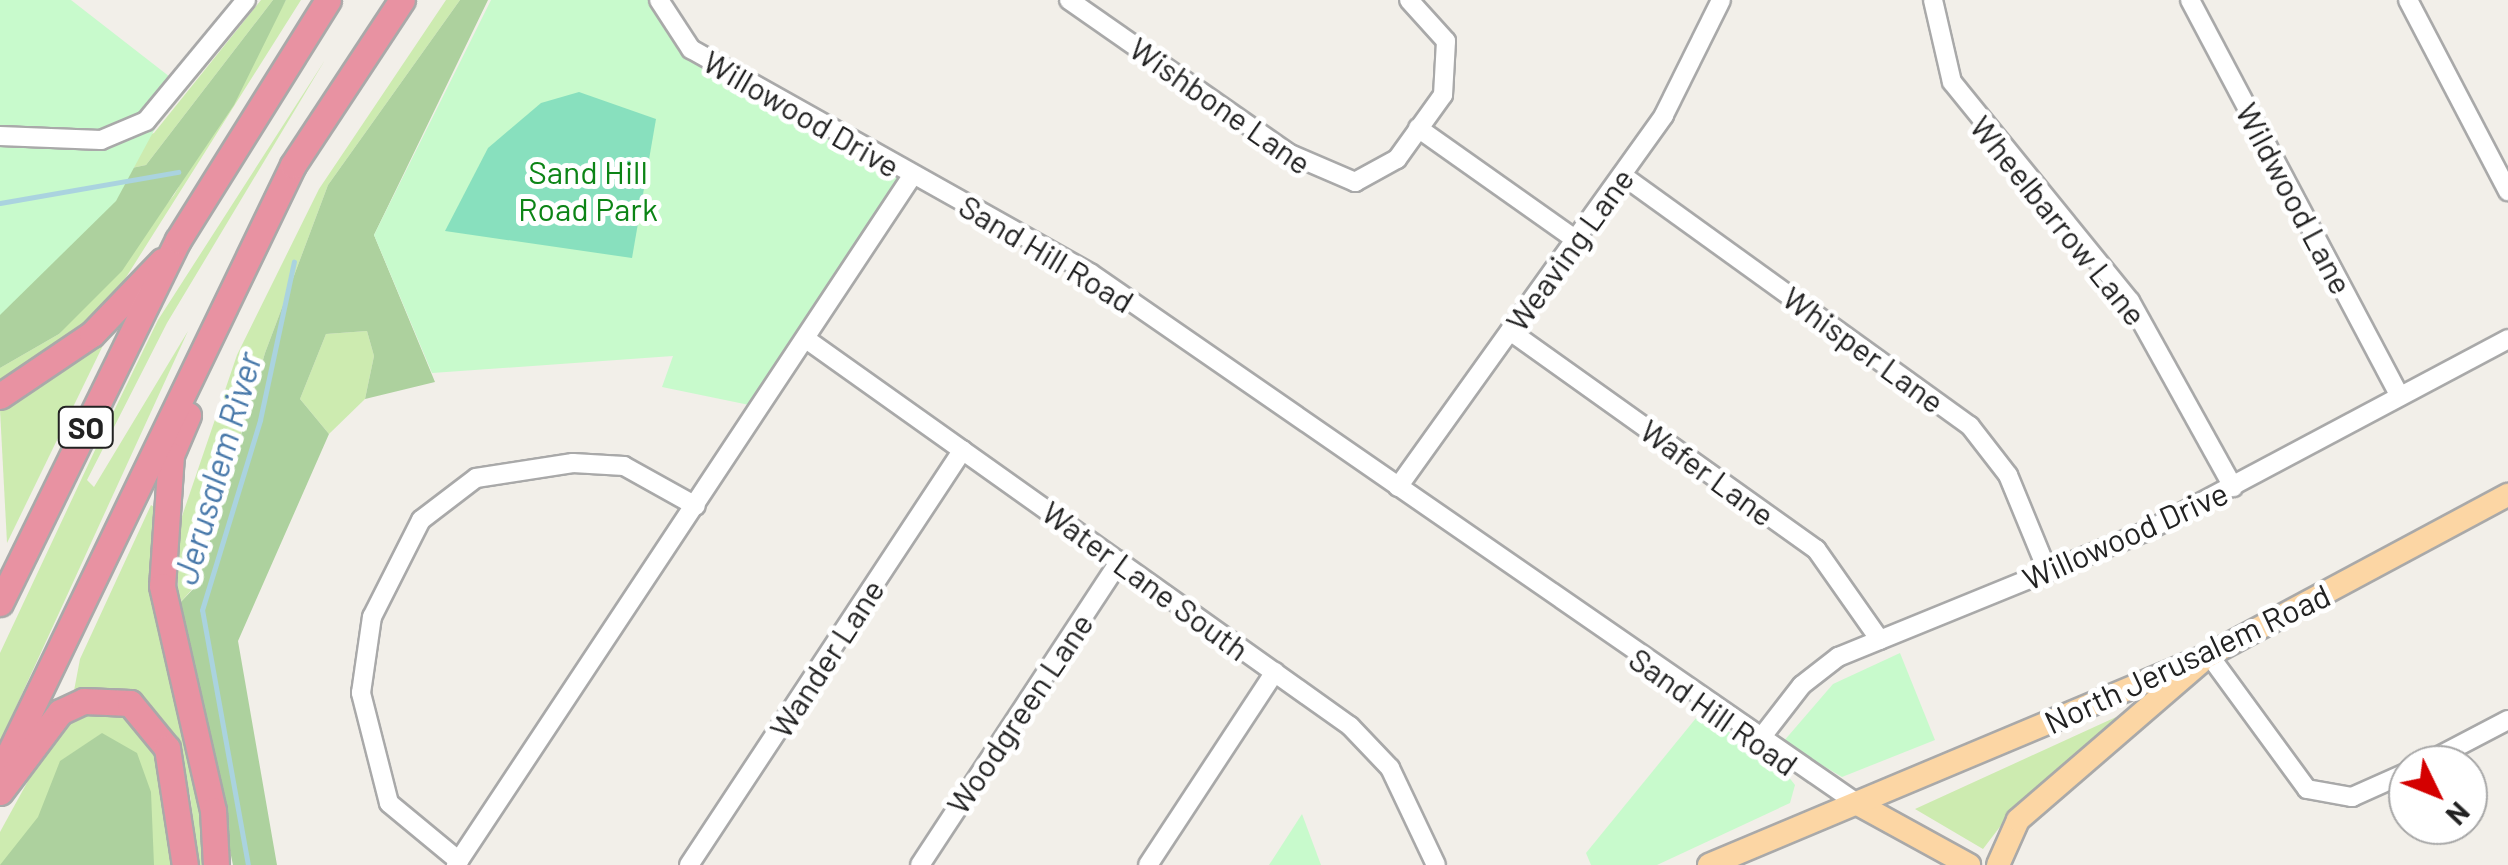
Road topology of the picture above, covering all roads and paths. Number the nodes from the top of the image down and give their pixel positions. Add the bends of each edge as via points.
1 (246, 0) edge
2 (328, 0) edge
3 (402, 0) edge
4 (659, 0) edge
5 (1069, 0) edge
6 (1409, 0) edge
7 (1721, 0) edge
8 (1933, 0) edge
9 (2190, 0) edge
10 (2408, 0) edge
11 (1418, 128) junction
12 (0, 136) edge
13 (293, 165) junction
14 (1622, 174) junction
15 (912, 176) junction
16 (2508, 191) edge
17 (1575, 239) junction
18 (173, 250) junction
19 (1510, 331) junction
20 (806, 338) junction
21 (2508, 338) edge
22 (0, 396) edge
23 (2400, 396) junction
24 (963, 450) junction
25 (1398, 487) junction
26 (2233, 487) junction
27 (2508, 496) edge
28 (696, 506) junction
29 (1120, 561) junction
30 (2048, 572) junction
31 (0, 603) edge
32 (1880, 640) junction
33 (2208, 655) junction
34 (1275, 672) junction
35 (2508, 720) edge
36 (1757, 742) junction
37 (2460, 745) edge
38 (0, 773) edge
39 (2388, 781) edge
40 (0, 792) edge
41 (1858, 804) junction
42 (458, 863) edge
43 (185, 865) edge
44 (216, 865) edge
45 (688, 865) edge
46 (920, 865) edge
47 (1148, 865) edge
48 (1436, 865) edge
49 (1709, 865) edge
50 (1969, 865) edge
51 (1998, 865) edge

1 - 12 street via 146,121 101,140
2 - 18 highway, SO
3 - 13 highway, SO
4 - 15 street, Willowood Drive via 692,50
5 - 11 street, Wishbone Lane via 1323,176 1376,177
6 - 11 street via 1437,23 1450,66
7 - 14 street, Weaving Lane via 1664,115
8 - 26 street, Wheelbarrow Lane via 1952,82 2130,301
9 - 23 street, Wildwood Lane
10 - 16 street
11 - 17 street
13 - 38 highway, SO
13 - 44 highway via 268,246 171,455 161,537 168,629 213,810
14 - 17 street, Weaving Lane
14 - 30 street, Whisper Lane via 1970,426 2008,475
15 - 20 street
15 - 25 street, Sand Hill Road via 1090,272
17 - 19 street, Weaving Lane
18 - 22 highway via 92,334
18 - 31 highway, SO
19 - 25 street, Weaving Lane
19 - 32 street, Wafer Lane via 1816,550
20 - 24 street, Water Lane South
20 - 28 street
21 - 23 street, Willowood Drive
23 - 26 street, Willowood Drive
24 - 29 street, Water Lane South
24 - 45 street, Wander Lane
25 - 36 street, Sand Hill Road
26 - 30 street, Willowood Drive
27 - 33 main road, North Jerusalem Road
28 - 42 street
28 - 42 street via 624,466 573,463 476,478 421,520 372,617 361,693 388,804
29 - 34 street, Water Lane South
29 - 46 street, Woodgreen Lane
30 - 32 street, Willowood Drive
32 - 36 street, Willowood Drive via 1802,685
33 - 39 street via 2307,789 2352,797
33 - 41 main road, North Jerusalem Road
33 - 51 main road via 2145,719 2018,820
34 - 47 street
34 - 48 street, Water Lane South via 1375,750
35 - 37 street
36 - 41 street, Sand Hill Road
40 - 43 highway via 60,712 84,701 130,703 168,748
41 - 49 main road, North Jerusalem Road
41 - 50 main road

